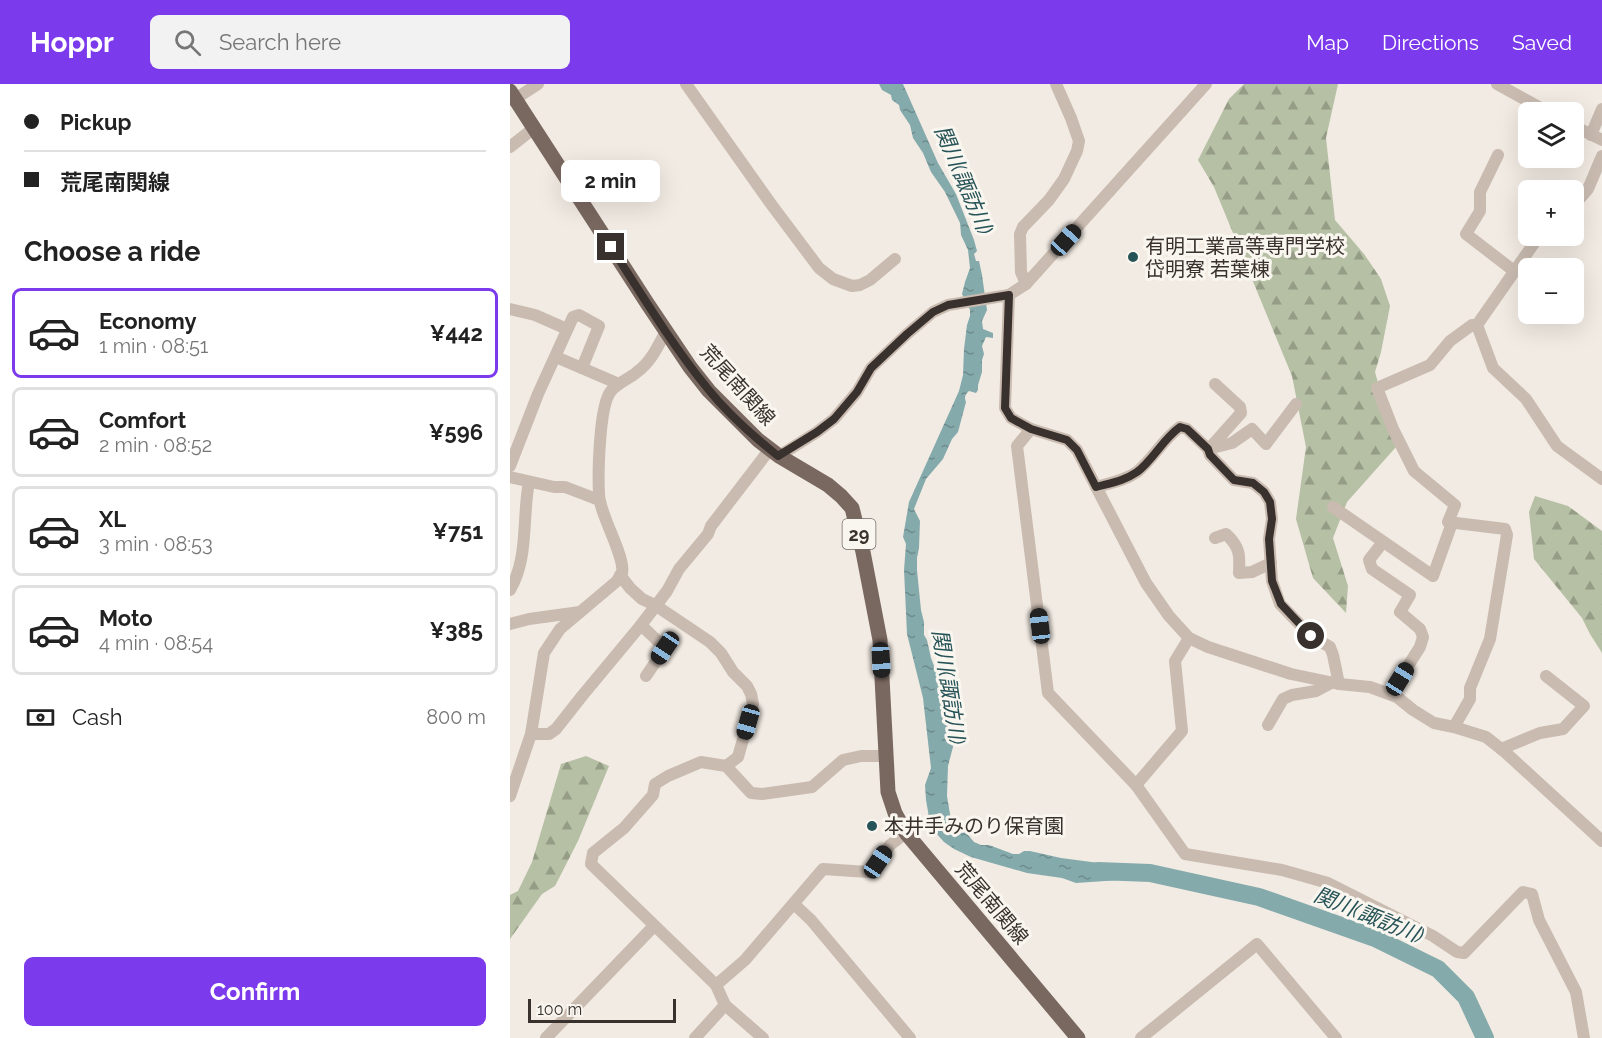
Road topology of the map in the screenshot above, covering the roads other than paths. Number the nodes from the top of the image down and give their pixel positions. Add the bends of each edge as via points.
1 (538, 84) edge
2 (686, 84) edge
3 (1056, 84) edge
4 (1206, 84) edge
5 (1497, 84) edge
6 (513, 95) edge
7 (1530, 102) edge
8 (1602, 109) edge
9 (534, 128) junction
10 (1596, 137) edge
11 (510, 147) edge
12 (1498, 155) dead end
13 (1602, 156) edge
14 (1584, 194) edge
15 (1532, 246) edge
16 (896, 259) dead end
17 (1514, 271) junction
18 (1026, 284) junction
19 (1004, 296) junction
20 (510, 309) edge
21 (1477, 325) junction
22 (567, 329) junction
23 (666, 331) junction
24 (556, 357) junction
25 (582, 368) junction
26 (619, 384) junction
27 (1215, 384) dead end
28 (1296, 404) dead end
29 (1031, 429) junction
30 (1208, 449) junction
31 (774, 452) junction
32 (510, 466) edge
33 (510, 477) edge
34 (1602, 478) edge
35 (529, 482) junction
36 (1096, 487) junction
37 (599, 500) junction
38 (1333, 507) dead end
39 (1452, 523) junction
40 (1215, 538) dead end
41 (1383, 542) junction
42 (1271, 562) junction
43 (620, 575) junction
44 (510, 590) edge
45 (655, 605) junction
46 (581, 612) junction
47 (510, 624) edge
48 (641, 624) junction
49 (1189, 638) junction
50 (646, 676) dead end
51 (1546, 676) dead end
52 (1335, 684) junction
53 (1390, 694) junction
54 (1268, 725) dead end
55 (1454, 727) junction
56 (531, 734) junction
57 (1501, 749) junction
58 (886, 756) junction
59 (726, 766) junction
60 (1136, 785) junction
61 (510, 796) edge
62 (906, 833) junction
63 (1602, 841) edge
64 (794, 904) junction
65 (654, 926) junction
66 (716, 985) junction
67 (725, 1005) junction
68 (546, 1038) edge
69 (695, 1038) edge
70 (764, 1038) edge
71 (910, 1038) edge
72 (1077, 1038) edge
73 (1141, 1038) edge
74 (1336, 1038) edge
75 (1584, 1038) edge

1 - 6 street
2 - 16 street via 819,268 852,286 870,280
3 - 18 street via 1079,141 1064,179 1020,234
4 - 18 street
5 - 7 street
6 - 9 main road, 荒尾南関線 / 29
8 - 10 street
9 - 11 street
9 - 23 main road, 荒尾南関線 / 29
12 - 17 street via 1480,192 1480,212 1466,234
13 - 14 street
15 - 17 street
17 - 21 street
18 - 19 street
19 - 29 street via 1005,408 1011,418
19 - 31 street via 948,305 933,312 871,368 834,419 817,432
20 - 22 street
21 - 34 street via 1493,368 1526,399 1557,446
21 - 39 street via 1450,341 1430,365 1377,388 1414,471 1455,505 1448,522
22 - 24 street
22 - 25 street via 573,316 579,315 599,326
23 - 26 street via 649,361
23 - 31 main road, 荒尾南関線 / 29 via 709,391
24 - 25 street
24 - 32 street
25 - 26 street
26 - 37 street via 605,403 598,455
27 - 30 street via 1240,407 1241,413
28 - 30 street via 1266,444 1252,429 1232,443
29 - 36 street via 1067,440 1077,450
29 - 60 street via 1017,446 1048,693
30 - 36 street via 1180,427 1138,471 1121,481
30 - 42 street via 1234,480 1253,483 1270,502
31 - 45 street via 711,526
31 - 58 main road, 荒尾南関線 / 29 via 828,485 852,508 880,640
33 - 35 street
35 - 37 street via 565,487
35 - 44 street via 524,541
36 - 49 street via 1146,583
37 - 43 street via 621,561
38 - 41 street
39 - 41 street via 1433,576
39 - 55 street via 1505,529 1506,536 1490,639 1470,688 1470,699
40 - 42 street via 1226,534 1233,540 1240,553 1239,573 1252,572
41 - 53 street via 1369,560 1372,569 1410,595 1400,612 1420,629 1423,637
42 - 52 street via 1272,581 1281,604 1311,636 1329,647
43 - 45 street via 642,600
43 - 46 street
45 - 48 street
45 - 59 street via 710,642 751,694 753,704 738,757
46 - 47 street
46 - 56 street via 560,629 544,653
48 - 50 street via 665,648
48 - 56 street via 556,729 549,734
49 - 52 street via 1291,674
49 - 60 street via 1175,661 1182,731
51 - 57 street via 1584,706 1563,729 1540,733
52 - 53 street via 1370,687
52 - 54 street via 1283,699
53 - 55 street via 1434,723
55 - 57 street via 1486,737
56 - 61 street
57 - 63 street
58 - 59 street via 843,760 812,787 762,794 751,793
58 - 62 main road, 荒尾南関線 / 29 via 888,792
59 - 65 street via 701,762 655,784 653,795 624,828 593,853 591,864
60 - 75 street via 1185,854 1282,870 1328,883 1457,952 1464,952 1523,892 1532,894 1539,920 1576,992
62 - 64 street via 890,845 868,872 823,869
62 - 72 main road, 荒尾南関線 / 29
64 - 66 street via 745,960
64 - 71 street
65 - 66 street
65 - 68 street
66 - 67 street
67 - 69 street
67 - 70 street
73 - 74 street via 1257,944

